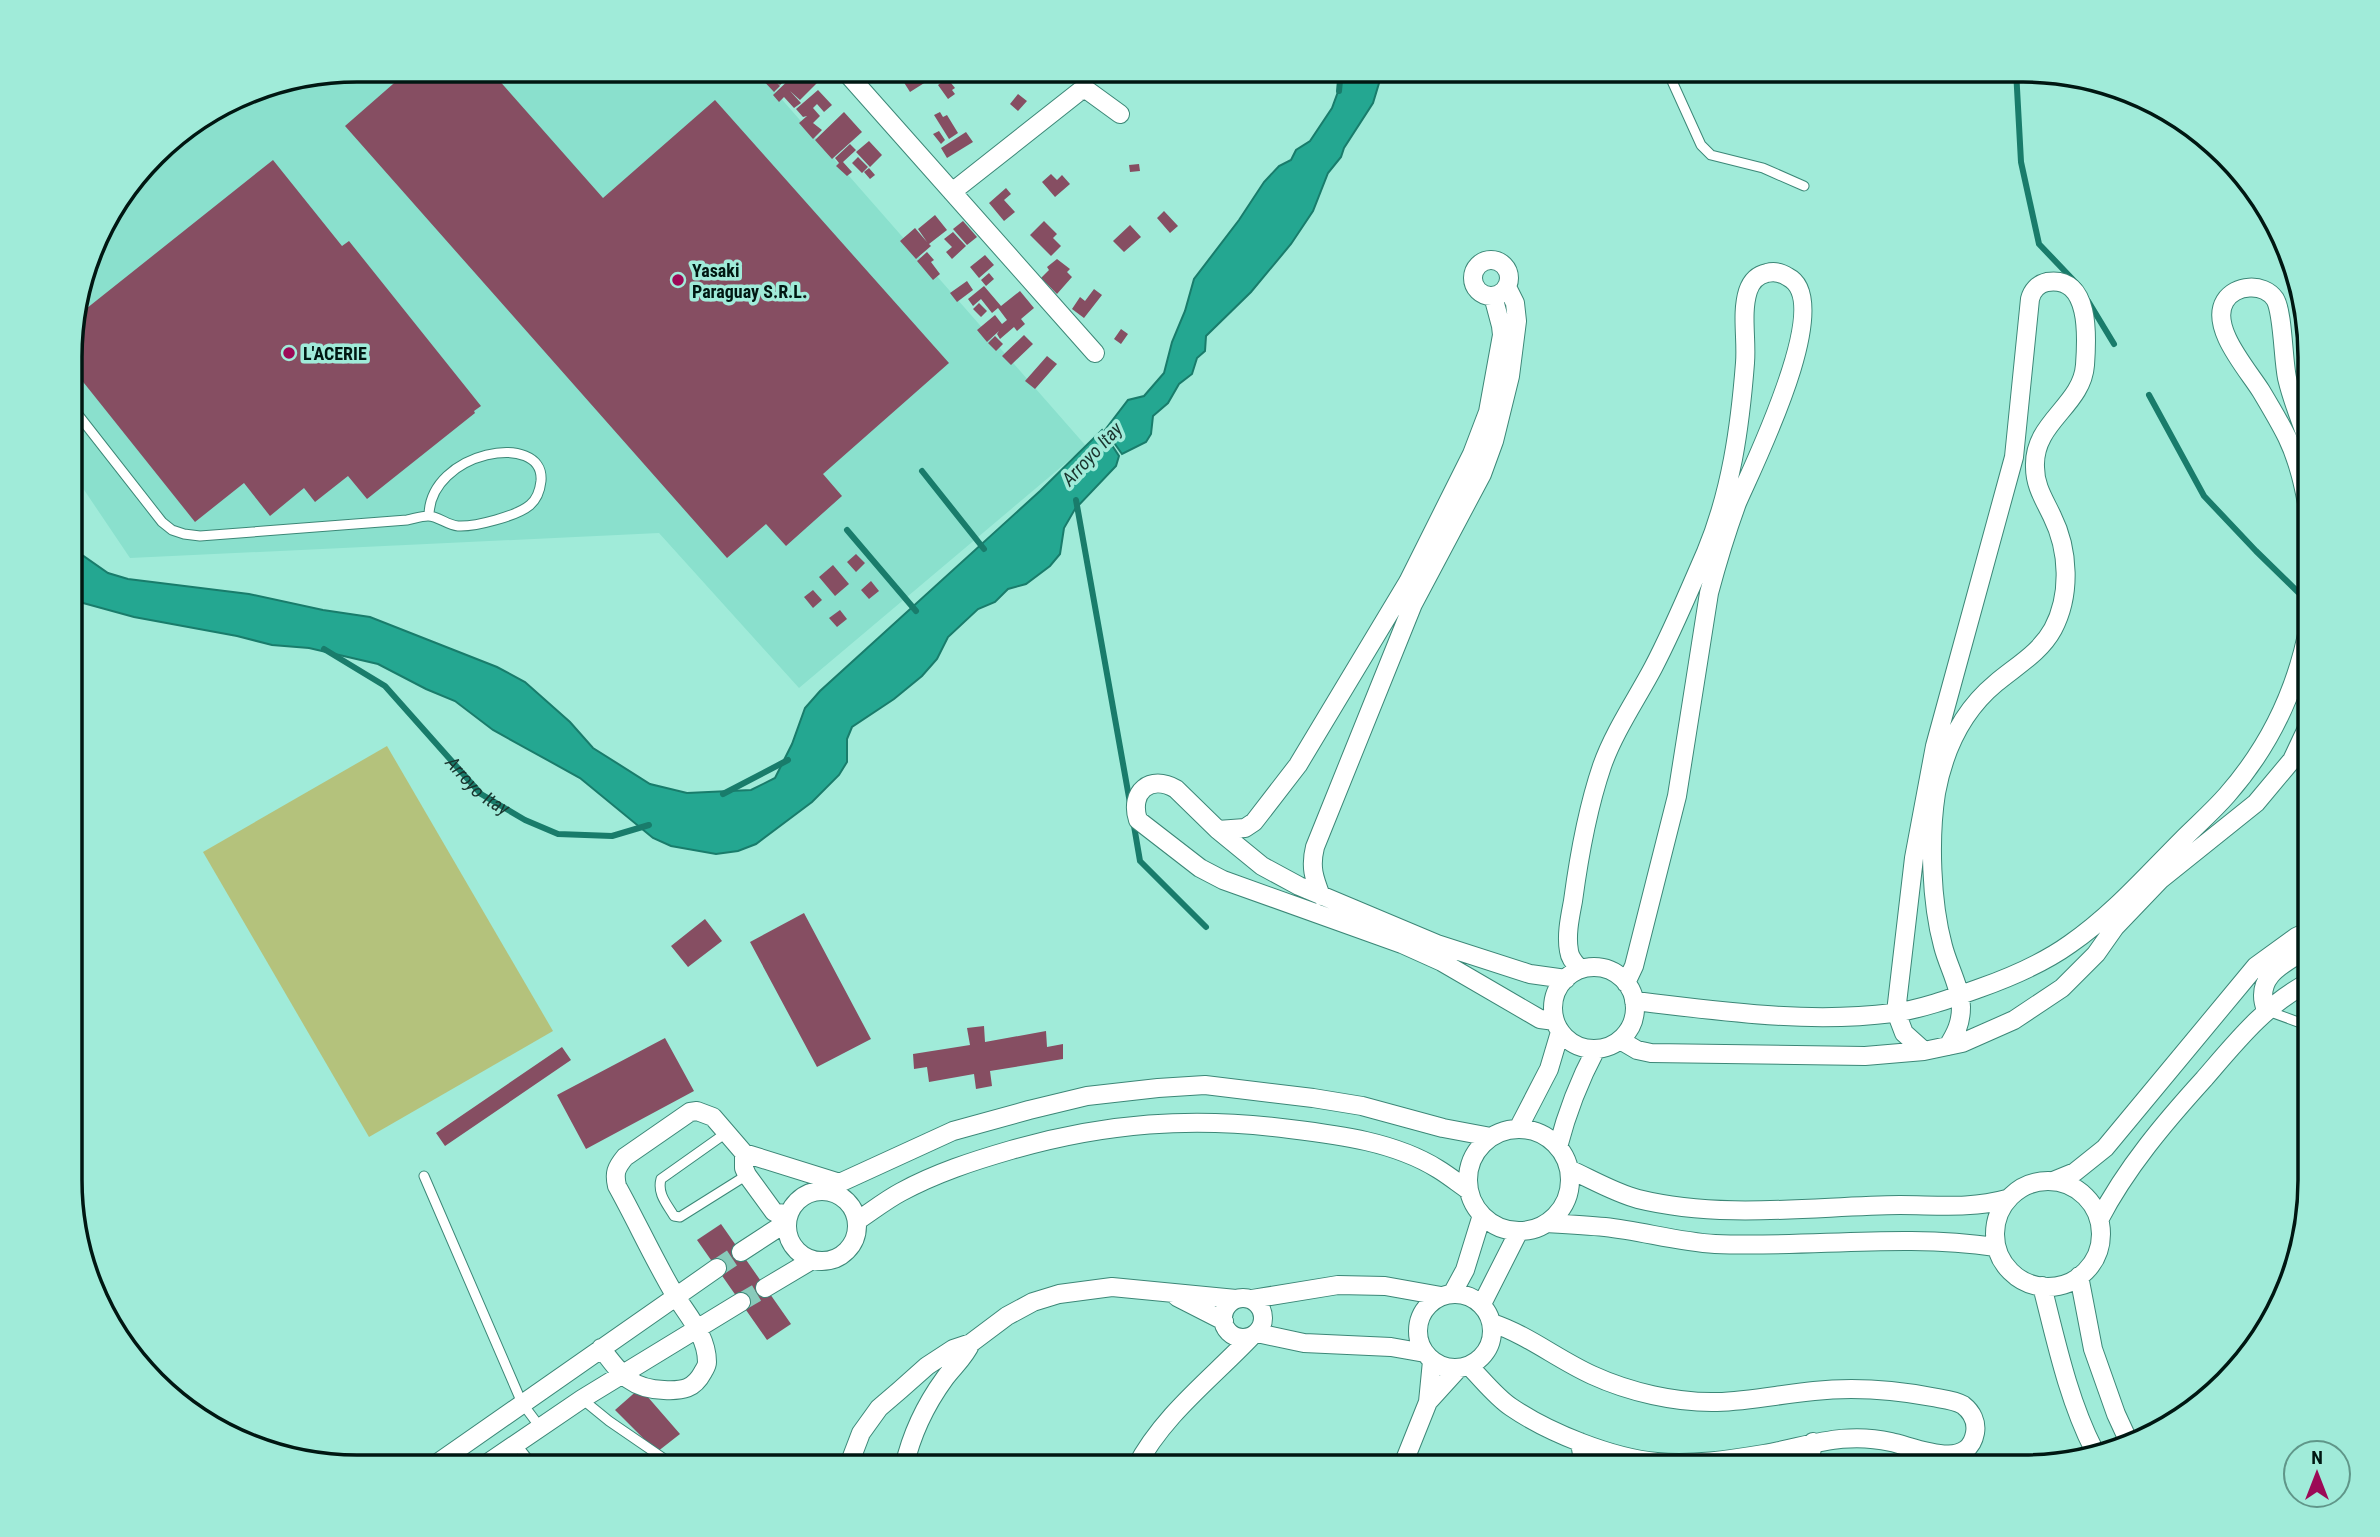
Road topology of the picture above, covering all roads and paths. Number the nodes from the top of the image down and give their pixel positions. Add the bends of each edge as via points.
1 (858, 82) edge
2 (1672, 82) edge
3 (1120, 114) dead end
4 (1804, 186) dead end
5 (952, 192) junction
6 (1095, 354) dead end
7 (2298, 410) edge
8 (82, 420) edge
9 (2298, 462) edge
10 (429, 516) junction
11 (2298, 673) edge
12 (2298, 747) edge
13 (1217, 830) junction
14 (1321, 896) junction
15 (2298, 937) edge
16 (2298, 956) edge
17 (1573, 974) junction
18 (1626, 983) junction
19 (2298, 988) edge
20 (1959, 995) junction
21 (1634, 1001) junction
22 (2266, 1010) junction
23 (1896, 1012) junction
24 (2298, 1021) edge
25 (1557, 1026) junction
26 (1620, 1040) junction
27 (1948, 1046) junction
28 (1596, 1049) junction
29 (1924, 1051) junction
30 (1520, 1127) junction
31 (726, 1133) junction
32 (1491, 1137) junction
33 (1559, 1147) junction
34 (744, 1153) junction
35 (1569, 1169) junction
36 (747, 1175) junction
37 (424, 1176) dead end
38 (2053, 1181) junction
39 (840, 1183) junction
40 (822, 1191) junction
41 (1468, 1191) junction
42 (2007, 1199) junction
43 (1482, 1215) junction
44 (788, 1217) junction
45 (2099, 1220) junction
46 (857, 1221) junction
47 (1547, 1223) junction
48 (1518, 1231) junction
49 (1996, 1247) junction
50 (741, 1252) tunnel mouth
51 (812, 1261) junction
52 (716, 1268) tunnel mouth
53 (2079, 1276) junction
54 (2042, 1286) junction
55 (765, 1288) tunnel mouth
56 (1171, 1293) junction
57 (1447, 1295) junction
58 (676, 1296) junction
59 (1244, 1299) junction
60 (741, 1302) tunnel mouth
61 (1482, 1304) junction
62 (1492, 1323) junction
63 (1226, 1326) junction
64 (697, 1328) junction
65 (1254, 1335) junction
66 (971, 1343) junction
67 (601, 1348) junction
68 (1429, 1357) junction
69 (1221, 1368) junction
70 (1463, 1368) junction
71 (621, 1374) junction
72 (582, 1399) junction
73 (1428, 1402) junction
74 (522, 1403) junction
75 (540, 1427) junction
76 (2126, 1435) edge
77 (1580, 1442) junction
78 (1813, 1442) junction
79 (516, 1444) junction
80 (2092, 1446) edge
81 (1779, 1451) junction
82 (449, 1455) edge
83 (500, 1455) edge
84 (525, 1455) edge
85 (659, 1455) edge
86 (853, 1455) edge
87 (908, 1455) edge
88 (1142, 1455) edge
89 (1407, 1455) edge
90 (1582, 1455) edge
91 (1602, 1455) edge
92 (1756, 1455) edge
93 (1783, 1455) edge
94 (1810, 1455) edge
95 (1942, 1455) edge
96 (1952, 1455) edge

1 - 5 street
2 - 4 lane via 1701,145 1711,155 1763,168
3 - 5 street via 1087,90 1080,91
5 - 6 street
7 - 9 street via 2274,298 2263,290 2245,287 2232,292 2223,304 2224,327
8 - 10 lane via 162,522 184,534
10 - 10 lane via 435,490 469,460 516,453 537,466 540,491 518,512 473,526 457,526
11 - 20 street via 2263,747 2228,794 2136,887 2068,946 2015,976
12 - 27 street via 2256,803 2160,880 2062,988 2014,1020
13 - 14 street via 1262,866
13 - 14 street via 1245,828 1254,822 1291,774 1408,582 1468,463 1488,412 1502,335 1500,292 1515,303 1517,321 1494,441 1482,474 1412,604 1315,847 1312,873
13 - 25 street via 1169,784 1151,784 1136,799 1138,820 1200,868 1247,890 1402,944
14 - 17 street via 1530,974
15 - 38 street via 2256,966 2105,1148 2076,1172
16 - 22 street via 2265,983 2262,998
17 - 18 street via 1593,967 1605,969
17 - 18 street via 1568,930 1580,847 1603,765 1673,631 1720,514 1739,427 1749,288 1762,274 1783,274 1800,289 1802,304 1793,364 1715,569 1676,796
17 - 25 street via 1560,984 1555,996 1552,1008
18 - 21 street
19 - 22 street
20 - 23 street
20 - 23 street via 1941,943 1937,909 1933,857 1936,795 1945,758 1964,717 1978,699 2039,648 2061,607 2066,569 2034,464 2039,440 2069,402 2085,372 2087,332 2078,297 2071,287 2058,282 2038,286 2030,299 2014,457 1922,807
20 - 27 street via 1959,1027
21 - 23 street via 1758,1015 1832,1017
21 - 26 street via 1634,1019
22 - 24 lane
22 - 45 street via 2160,1130 2119,1184
23 - 29 street via 1904,1033
25 - 28 street via 1570,1042
25 - 30 street via 1549,1069
26 - 28 street
26 - 29 street via 1651,1054 1865,1056
27 - 29 street
28 - 33 street via 1568,1109
30 - 32 street
30 - 33 street via 1539,1132
31 - 34 street
31 - 36 lane via 661,1179 662,1197 674,1216 680,1217
31 - 58 street via 713,1117 690,1112 625,1157 614,1175
32 - 39 street via 1313,1098 1205,1085 1158,1088 1087,1096 953,1131
32 - 41 street via 1474,1154
33 - 35 street
34 - 36 street
34 - 39 street
35 - 42 street via 1636,1198 1717,1210 1962,1207
35 - 47 street via 1569,1194
36 - 44 street via 774,1212
37 - 74 lane
38 - 42 street via 2028,1185
38 - 45 street via 2077,1189
39 - 40 street
40 - 44 street via 802,1197
40 - 46 street via 849,1203
41 - 43 street
41 - 46 street via 1436,1168 1355,1139 1257,1125 1159,1122 1093,1130 965,1163 900,1192
42 - 49 street via 1996,1222
43 - 48 street via 1499,1227
43 - 57 street via 1465,1270
44 - 50 street
44 - 51 street via 790,1241
45 - 53 street via 2099,1245
46 - 51 street via 849,1250 832,1260
47 - 48 street
47 - 49 street via 1715,1244 1901,1239
48 - 61 street
49 - 54 street via 2018,1278
51 - 55 street
52 - 58 street
53 - 54 street via 2067,1283
53 - 76 street via 2093,1349
54 - 80 street
56 - 59 street
56 - 63 street
56 - 66 street via 1112,1287 1059,1294 1007,1316
57 - 59 street via 1338,1285
57 - 61 street via 1473,1298
57 - 68 street via 1424,1309 1419,1319 1418,1340
58 - 64 street
58 - 67 street
59 - 63 street via 1225,1309
59 - 65 street via 1263,1311 1264,1319
60 - 64 street
61 - 62 street
62 - 70 street via 1491,1344 1478,1361
62 - 96 street via 1516,1331 1592,1375 1635,1391 1677,1399 1717,1402 1816,1390 1917,1395 1960,1403 1970,1411 1975,1427 1972,1443
63 - 65 street via 1242,1338
63 - 69 street
64 - 71 street
64 - 71 street via 707,1364 691,1387 655,1390 634,1385
65 - 68 street via 1304,1343 1391,1347
65 - 69 street
66 - 86 street via 927,1366 879,1408
66 - 87 street via 931,1399
67 - 71 street
67 - 74 street
68 - 70 street via 1448,1368
68 - 73 street
69 - 88 street via 1178,1408
70 - 73 street
70 - 77 street via 1510,1406
71 - 72 street
72 - 75 street
72 - 85 lane
73 - 89 street
74 - 75 lane
74 - 82 street
75 - 79 street
77 - 90 street
77 - 91 street
78 - 81 street
78 - 94 street
78 - 95 street via 1870,1437
79 - 83 street
79 - 84 lane
81 - 92 street
81 - 93 street

